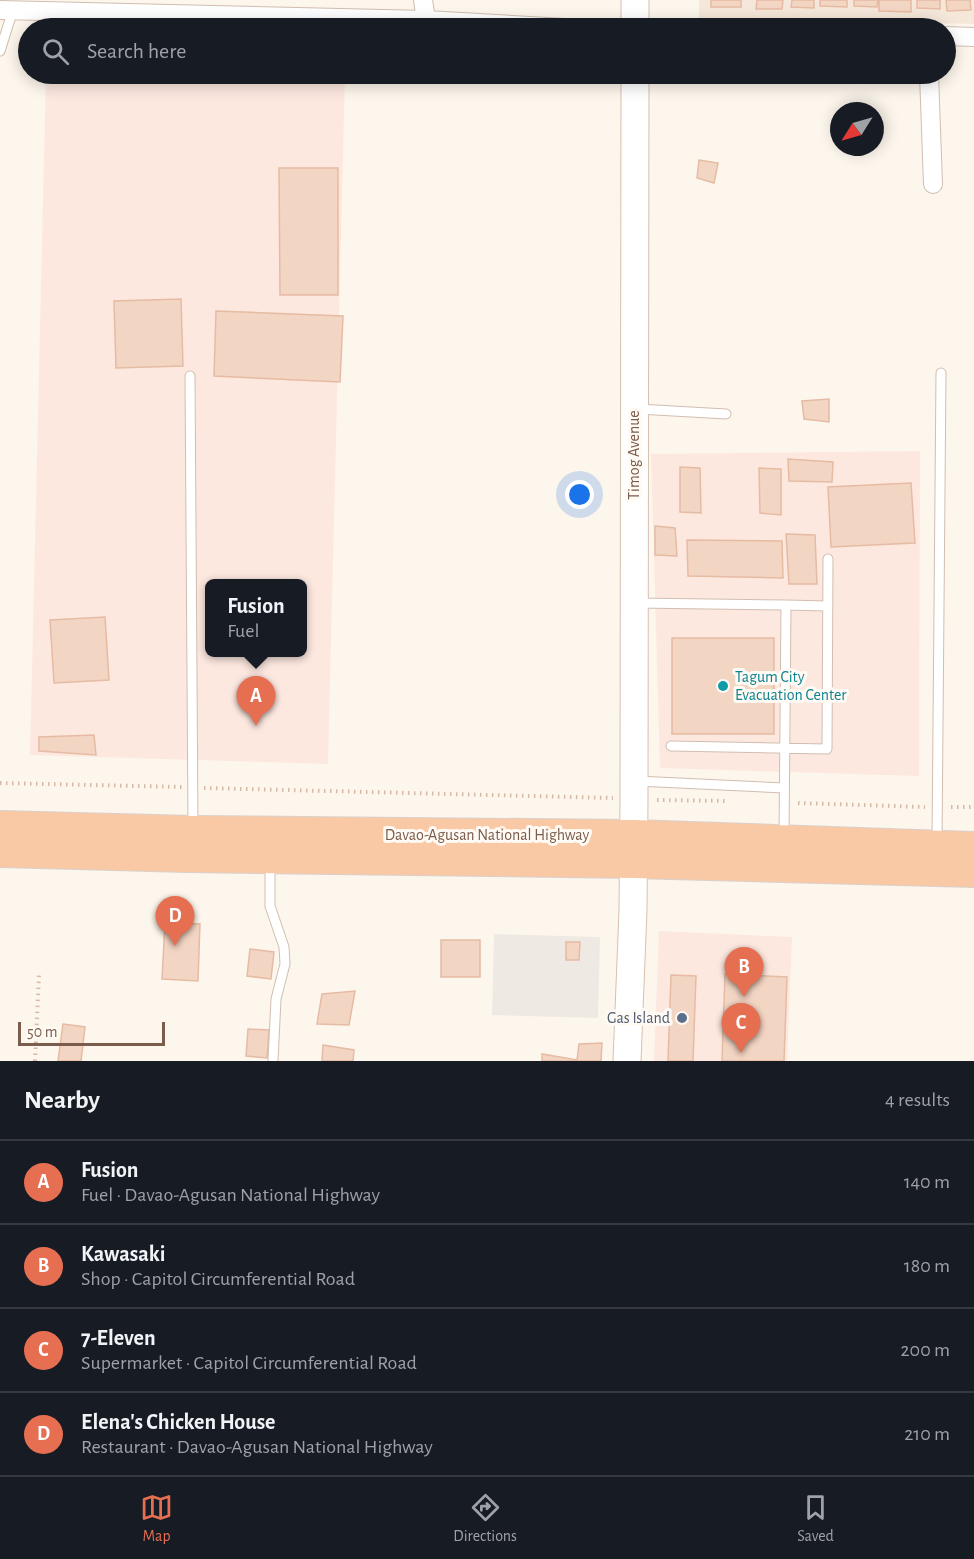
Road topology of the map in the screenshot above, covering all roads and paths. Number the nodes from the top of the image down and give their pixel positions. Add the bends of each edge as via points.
1 (423, 0) edge
2 (635, 0) edge
3 (120, 7) edge
4 (7, 10) edge
5 (360, 18) edge
6 (426, 18) edge
7 (635, 18) edge
8 (956, 36) edge
9 (974, 37) edge
10 (0, 51) edge
11 (635, 84) edge
12 (929, 84) edge
13 (933, 184) dead end
14 (941, 374) dead end
15 (190, 376) dead end
16 (634, 409) junction
17 (726, 414) dead end
18 (828, 559) dead end
19 (634, 603) junction
20 (786, 605) junction
21 (828, 606) junction
22 (671, 746) dead end
23 (785, 748) junction
24 (0, 783) edge
25 (192, 788) junction
26 (784, 788) junction
27 (634, 790) junction
28 (738, 802) dead end
29 (784, 803) junction
30 (937, 807) junction
31 (974, 807) edge
32 (0, 826) edge
33 (193, 832) junction
34 (270, 845) junction
35 (937, 847) junction
36 (974, 848) edge
37 (633, 849) junction
38 (0, 851) edge
39 (784, 854) junction
40 (974, 871) edge
41 (39, 975) dead end
42 (35, 1061) edge
43 (273, 1061) edge
44 (627, 1061) edge

1 - 6 street
2 - 7 main road
3 - 4 street
3 - 5 street
4 - 10 lane
8 - 9 street
11 - 16 main road, Timog Avenue
12 - 13 street
14 - 30 lane
15 - 25 lane
16 - 17 lane
16 - 19 main road, Timog Avenue
18 - 21 lane
19 - 20 lane
19 - 27 main road, Timog Avenue
20 - 21 lane
20 - 23 lane
21 - 23 lane via 827,749
22 - 23 lane
23 - 26 lane
24 - 25 path
25 - 27 path
25 - 33 lane
26 - 27 lane
26 - 29 lane
27 - 28 path
27 - 37 main road, Timog Avenue
29 - 30 path
29 - 39 lane
30 - 31 path
30 - 35 lane
32 - 33 highway, Davao-Agusan National Highway
33 - 34 highway, Davao-Agusan National Highway
34 - 37 highway, Davao-Agusan National Highway
34 - 38 highway, Davao-Agusan National Highway
34 - 43 lane via 270,906 284,947 285,964 276,999
35 - 36 highway, Davao-Agusan National Highway
35 - 39 highway, Davao-Agusan National Highway
37 - 39 highway, Davao-Agusan National Highway
37 - 44 main road, Timog Avenue
39 - 40 highway, Davao-Agusan National Highway
41 - 42 path

